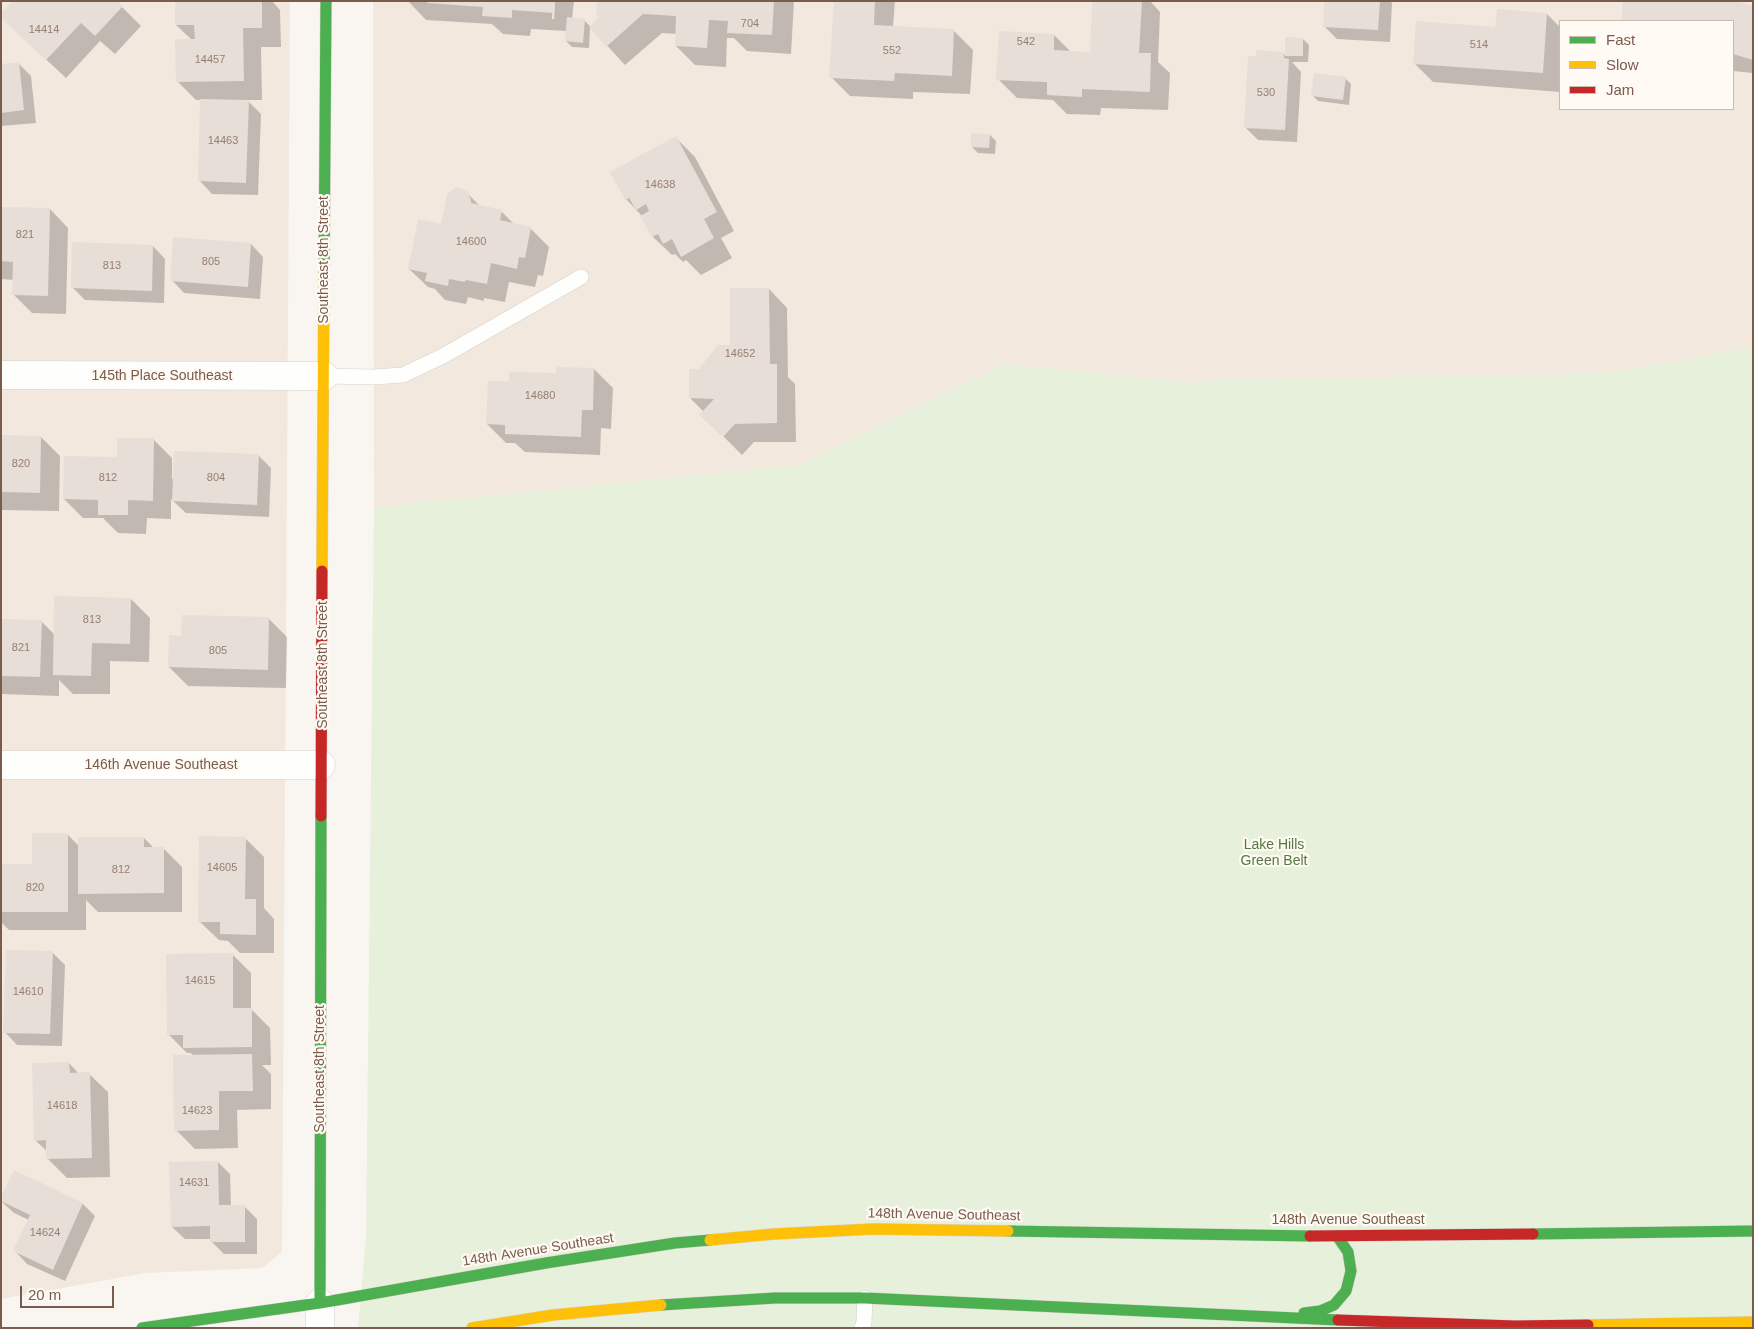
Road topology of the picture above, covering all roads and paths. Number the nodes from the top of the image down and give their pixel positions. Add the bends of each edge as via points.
1 (326, 1) edge
2 (581, 277) dead end
3 (1, 375) edge
4 (324, 376) junction
5 (1, 765) edge
6 (321, 765) junction
7 (1753, 1231) edge
8 (1337, 1236) junction
9 (865, 1298) junction
10 (320, 1315) edge
11 (1264, 1317) junction
12 (1753, 1322) edge
13 (142, 1328) edge
14 (472, 1328) edge
15 (862, 1328) edge

1 - 4 main road, Southeast 8th Street
2 - 4 lane via 443,356 403,375
3 - 4 street, 145th Place Southeast
4 - 6 main road, Southeast 8th Street
5 - 6 street, 146th Avenue Southeast
6 - 10 main road, Southeast 8th Street
7 - 8 main road, 148th Avenue Southeast
8 - 10 main road, 148th Avenue Southeast via 873,1228 774,1234 675,1243 546,1263
8 - 11 main road via 1348,1252 1351,1271 1346,1291 1334,1304 1320,1311
9 - 11 main road
9 - 14 main road via 679,1303 553,1315
9 - 15 lane
10 - 13 main road, 148th Avenue Southeast
11 - 12 main road via 1515,1326

